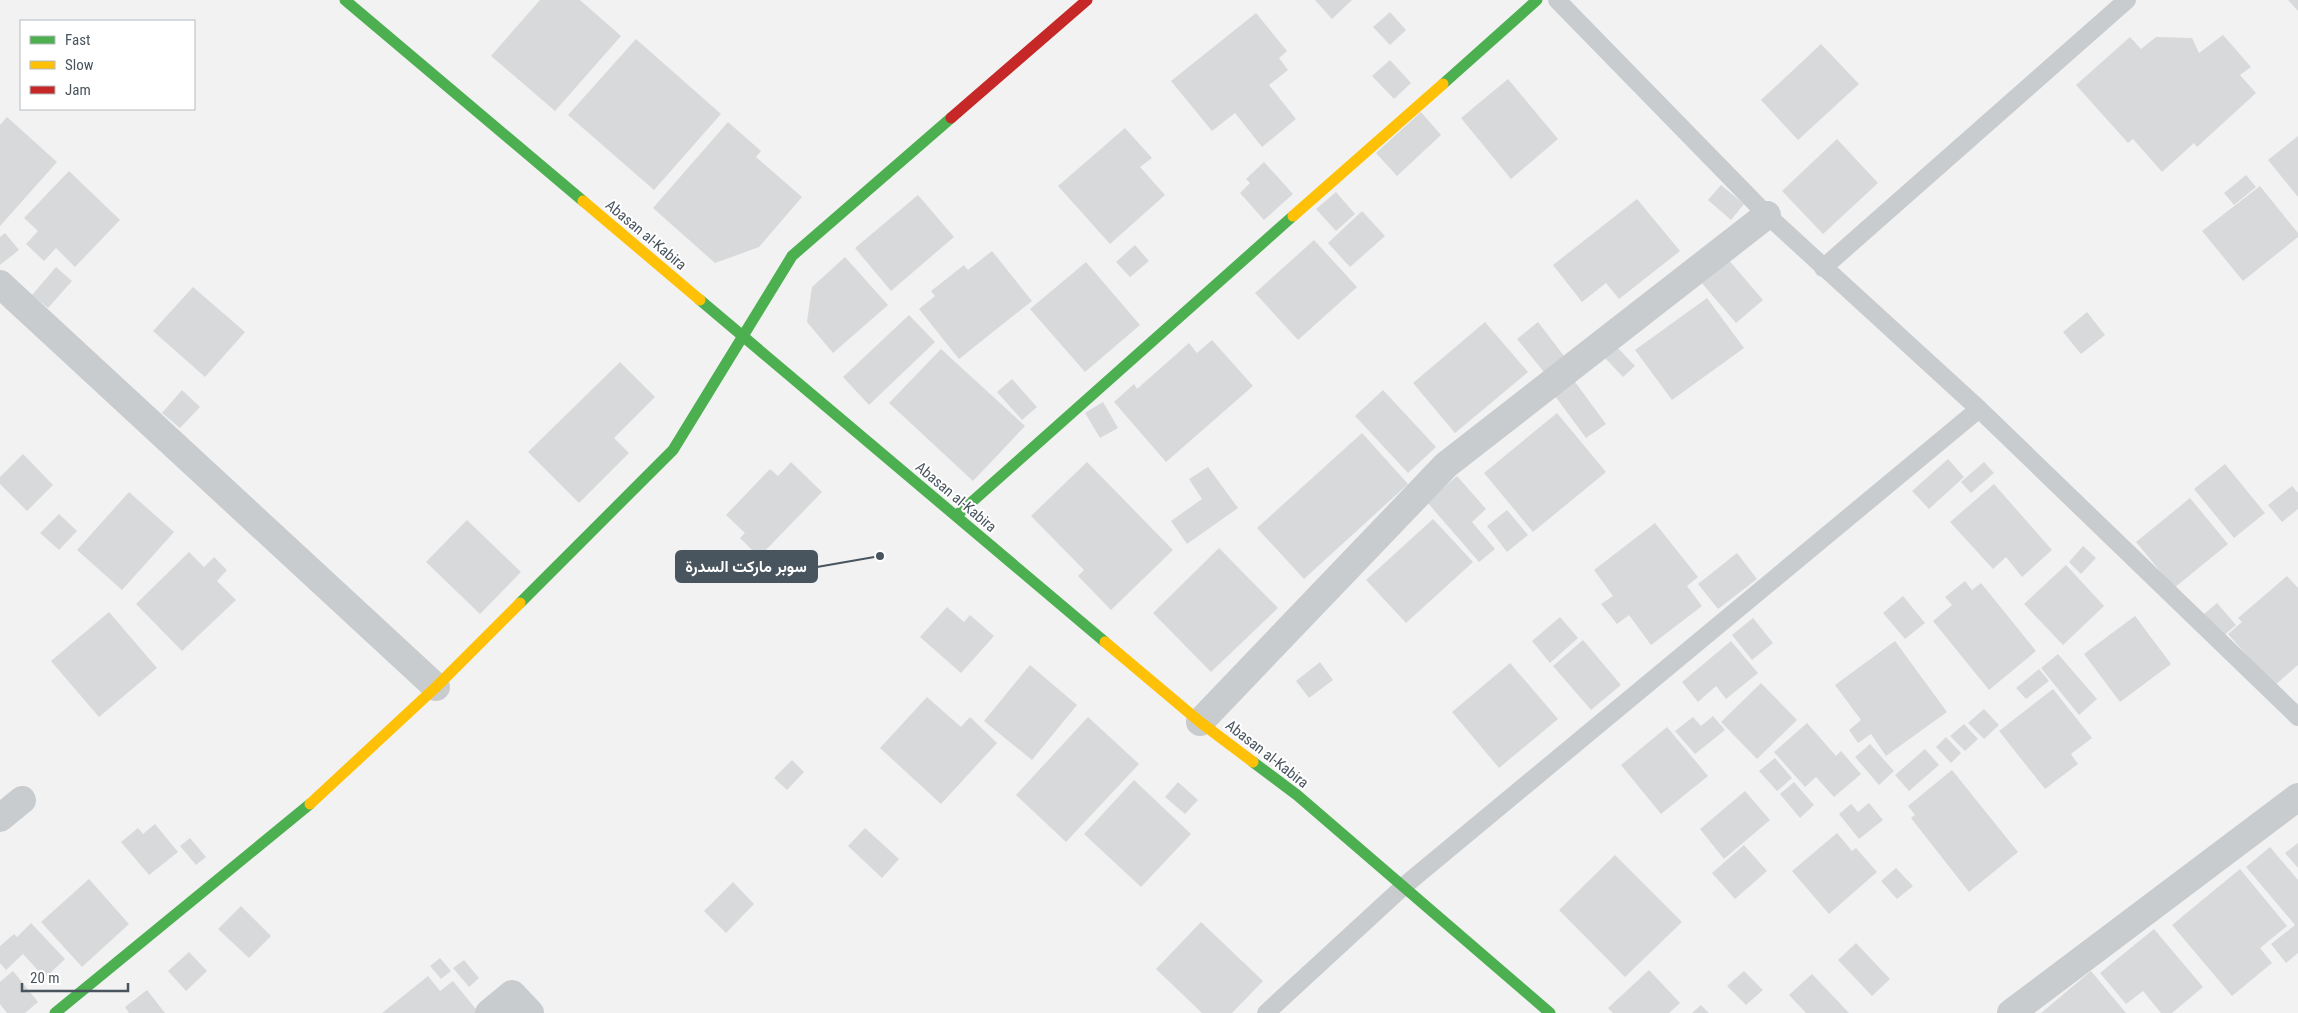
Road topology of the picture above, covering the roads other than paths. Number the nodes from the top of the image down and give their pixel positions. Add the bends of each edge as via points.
1 (345, 0) edge
2 (1087, 0) edge
3 (1537, 0) edge
4 (1557, 0) edge
5 (2126, 0) edge
6 (1767, 215) junction
7 (1824, 268) junction
8 (0, 284) edge
9 (742, 336) junction
10 (1979, 409) junction
11 (956, 516) junction
12 (436, 687) junction
13 (2298, 717) edge
14 (1200, 722) junction
15 (2298, 796) edge
16 (22, 800) dead end
17 (0, 818) edge
18 (1404, 886) junction
19 (55, 1013) edge
20 (489, 1013) edge
21 (530, 1013) edge
22 (1266, 1013) edge
23 (1550, 1013) edge
24 (2011, 1013) edge

1 - 9 street, Abasan al-Kabira
2 - 9 street via 792,256
3 - 11 street
4 - 6 lane
5 - 7 lane
6 - 7 lane
6 - 14 street via 1446,465
7 - 10 lane
8 - 12 street
9 - 11 street, Abasan al-Kabira
9 - 12 street via 673,450
10 - 13 lane
10 - 18 lane
11 - 14 street, Abasan al-Kabira
12 - 19 street via 301,812
14 - 18 street, Abasan al-Kabira via 1297,796
15 - 24 street
16 - 17 street
18 - 22 lane
18 - 23 street, Abasan al-Kabira
20 - 21 street via 512,994

